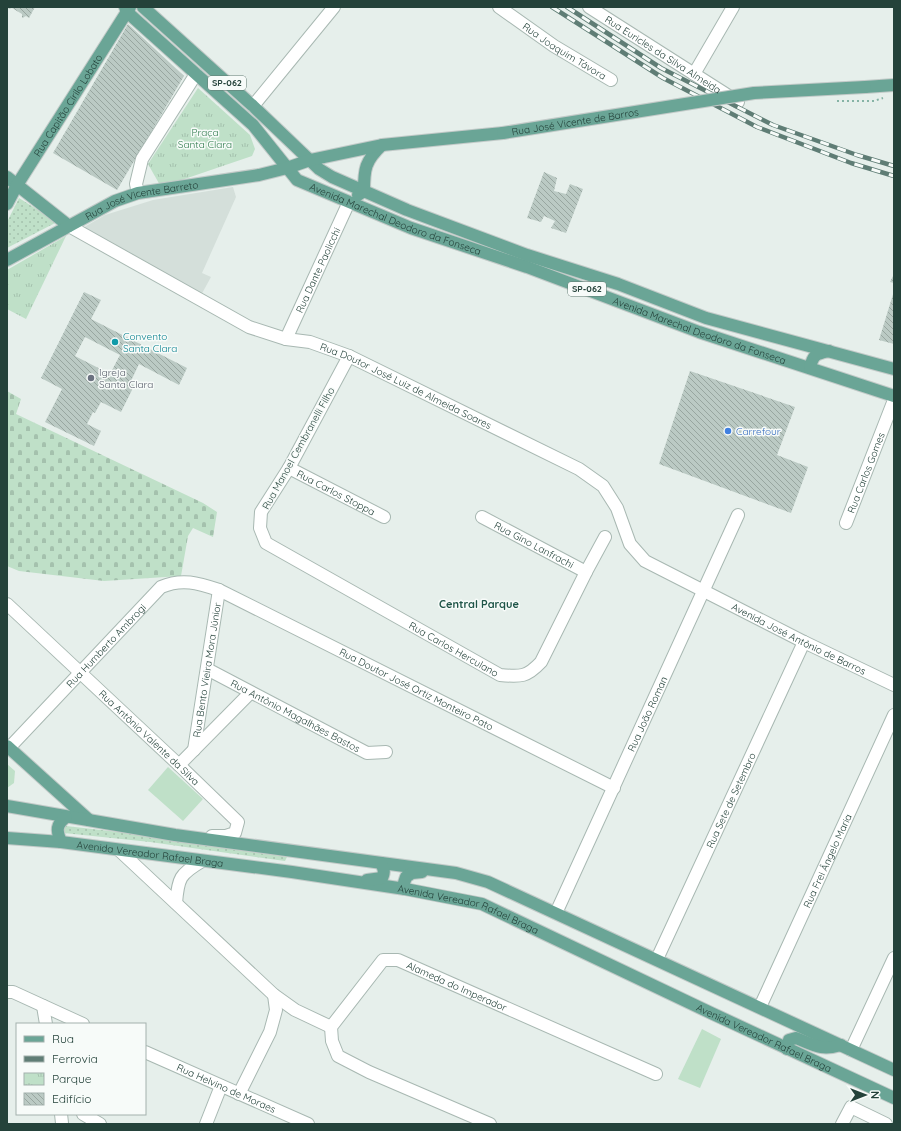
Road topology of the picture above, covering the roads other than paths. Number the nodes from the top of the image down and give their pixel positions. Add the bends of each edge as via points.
1 (143, 7) edge
2 (334, 7) edge
3 (499, 7) edge
4 (589, 7) edge
5 (733, 7) edge
6 (127, 8) edge
7 (196, 74) junction
8 (694, 74) junction
9 (611, 80) dead end
10 (894, 85) edge
11 (738, 102) dead end
12 (252, 106) junction
13 (382, 145) junction
14 (310, 160) junction
15 (287, 168) junction
16 (7, 177) edge
17 (17, 185) junction
18 (364, 191) junction
19 (138, 193) junction
20 (349, 202) junction
21 (7, 204) edge
22 (69, 226) junction
23 (7, 260) edge
24 (286, 339) junction
25 (830, 351) junction
26 (349, 356) junction
27 (810, 368) junction
28 (894, 369) edge
29 (894, 396) edge
30 (894, 400) edge
31 (289, 468) junction
32 (738, 515) dead end
33 (384, 517) dead end
34 (482, 517) dead end
35 (846, 523) dead end
36 (605, 537) dead end
37 (266, 543) joint
38 (586, 572) junction
39 (219, 590) junction
40 (704, 590) junction
41 (7, 604) edge
42 (804, 642) junction
43 (207, 669) junction
44 (80, 673) junction
45 (894, 685) edge
46 (250, 693) junction
47 (894, 715) edge
48 (8, 747) edge
49 (194, 750) junction
50 (386, 752) dead end
51 (179, 765) junction
52 (614, 788) junction
53 (7, 806) edge
54 (66, 817) junction
55 (89, 820) junction
56 (175, 835) junction
57 (7, 838) edge
58 (61, 842) junction
59 (120, 851) junction
60 (202, 861) junction
61 (381, 863) junction
62 (438, 871) junction
63 (352, 881) junction
64 (406, 889) junction
65 (176, 904) junction
66 (556, 913) junction
67 (894, 958) edge
68 (657, 959) junction
69 (7, 992) edge
70 (274, 995) junction
71 (43, 1006) junction
72 (760, 1007) junction
73 (46, 1023) edge
74 (81, 1023) edge
75 (331, 1028) junction
76 (846, 1047) junction
77 (787, 1048) junction
78 (146, 1052) edge
79 (894, 1070) edge
80 (656, 1074) dead end
81 (862, 1084) junction
82 (221, 1086) junction
83 (894, 1091) edge
84 (239, 1094) junction
85 (894, 1098) edge
86 (85, 1115) edge
87 (100, 1124) edge
88 (206, 1124) edge
89 (308, 1124) edge
90 (490, 1124) edge
91 (842, 1124) edge
92 (886, 1124) edge

1 - 12 main road, SP-062
2 - 12 street
3 - 9 street, Rua Joaquim Távora via 554,46
4 - 8 street, Rua Euricles da Silva Almeida
5 - 8 street
6 - 7 main road, SP-062
6 - 17 main road, Rua Capitão Cirilo Lobato
7 - 15 main road, SP-062 via 252,125
7 - 19 street via 142,159 136,184
8 - 11 street, Rua Euricles da Silva Almeida
10 - 13 main road, Rua José Vicente de Barros, bridge via 754,93 503,133
12 - 14 main road, SP-062
13 - 14 main road, Rua José Vicente de Barros
13 - 18 main road via 368,162
14 - 15 main road, Rua José Vicente de Barros
14 - 18 main road, Avenida Marechal Deodoro da Fonseca / SP-062 via 332,177
15 - 19 main road, Rua José Vicente Barreto via 259,175
15 - 20 main road, Avenida Marechal Deodoro da Fonseca / SP-062 via 297,180
16 - 17 main road
17 - 21 main road, Rua Capitão Cirilo Lobato
17 - 22 main road
18 - 20 main road
18 - 25 main road, Avenida Marechal Deodoro da Fonseca / SP-062 via 527,255 618,284 706,318
19 - 22 main road, Rua José Vicente Barreto via 115,201
20 - 24 street, Rua Dante Paolicchi
20 - 27 main road, Avenida Marechal Deodoro da Fonseca / SP-062 via 411,228 527,267 699,332
22 - 23 main road, Rua José Vicente Barreto
22 - 24 street, Rua Doutor José Luiz de Almeida Soares via 249,327
24 - 26 street, Rua Doutor José Luiz de Almeida Soares via 310,342
25 - 27 main road via 816,354 812,358
25 - 28 main road, Avenida Marechal Deodoro da Fonseca / SP-062
26 - 31 street, Rua Manoel Cembranelli Filho
26 - 40 street, Rua Doutor José Luiz de Almeida Soares via 579,469 604,486 617,508 630,544 645,561
27 - 29 main road, Avenida Marechal Deodoro da Fonseca / SP-062
30 - 35 street, Rua Carlos Gomes
31 - 33 street, Rua Carlos Stoppa
31 - 37 street, Rua Manoel Cembranelli Filho via 261,512 260,528
32 - 40 street, Rua João Roman
34 - 38 street, Rua Gino Lanfrachi
36 - 38 street, Rua Carlos Herculano
37 - 38 street, Rua Carlos Herculano via 500,675 516,677 531,673 541,662
39 - 43 street, Rua Bento Vieira Mora Júnior
39 - 44 street, Rua Humberto Ambrogi via 190,582 177,582 160,587
39 - 52 street, Rua Doutor José Ortiz Monteiro Pato
40 - 42 street, Avenida José Antônio de Barros
40 - 52 street, Rua João Roman
41 - 44 street, Rua Antônio Valente da Silva
42 - 45 street, Avenida José Antônio de Barros
42 - 68 street, Rua Sete de Setembro
43 - 46 street, Rua Antônio Magalhães Bastos
43 - 49 street, Rua Bento Vieira Mora Júnior
44 - 48 street, Rua Humberto Ambrogi
44 - 51 street, Rua Antônio Valente da Silva
46 - 49 street
46 - 50 street, Rua Antônio Magalhães Bastos via 367,753
47 - 72 street, Rua Frei Ângelo Maria
48 - 55 main road
49 - 51 street
51 - 56 street, Rua Antônio Valente da Silva via 238,822 235,833 226,836
52 - 66 street, Rua João Roman
53 - 54 main road
54 - 55 main road
54 - 58 main road via 57,827
55 - 56 main road
56 - 61 main road
57 - 58 main road, Avenida Vereador Rafael Braga
58 - 59 main road, Avenida Vereador Rafael Braga
59 - 60 main road, Avenida Vereador Rafael Braga
59 - 65 street
60 - 63 main road, Avenida Vereador Rafael Braga
60 - 65 street via 186,870 180,878
61 - 62 main road
61 - 63 main road via 384,868 382,878
62 - 64 main road via 409,875 404,879
62 - 66 main road via 488,882
63 - 64 main road, Avenida Vereador Rafael Braga
64 - 77 main road, Avenida Vereador Rafael Braga via 482,904
65 - 70 street
66 - 68 main road
67 - 76 street
68 - 72 main road
69 - 71 street via 13,992
70 - 75 street via 295,1010
70 - 84 street via 276,1010 270,1032
71 - 73 street
71 - 74 street
72 - 76 main road
75 - 80 street, Alameda do Imperador via 383,960 398,960
75 - 90 street via 332,1041 338,1056
76 - 77 main road via 822,1048 796,1038 789,1040
76 - 79 main road
77 - 81 main road, Avenida Vereador Rafael Braga
78 - 82 street, Rua Helvino de Moraes
81 - 83 main road via 881,1085
81 - 85 main road, Avenida Vereador Rafael Braga
82 - 84 street, Rua Helvino de Moraes
82 - 88 street
84 - 89 street, Rua Helvino de Moraes
86 - 87 street
91 - 92 street via 851,1106

